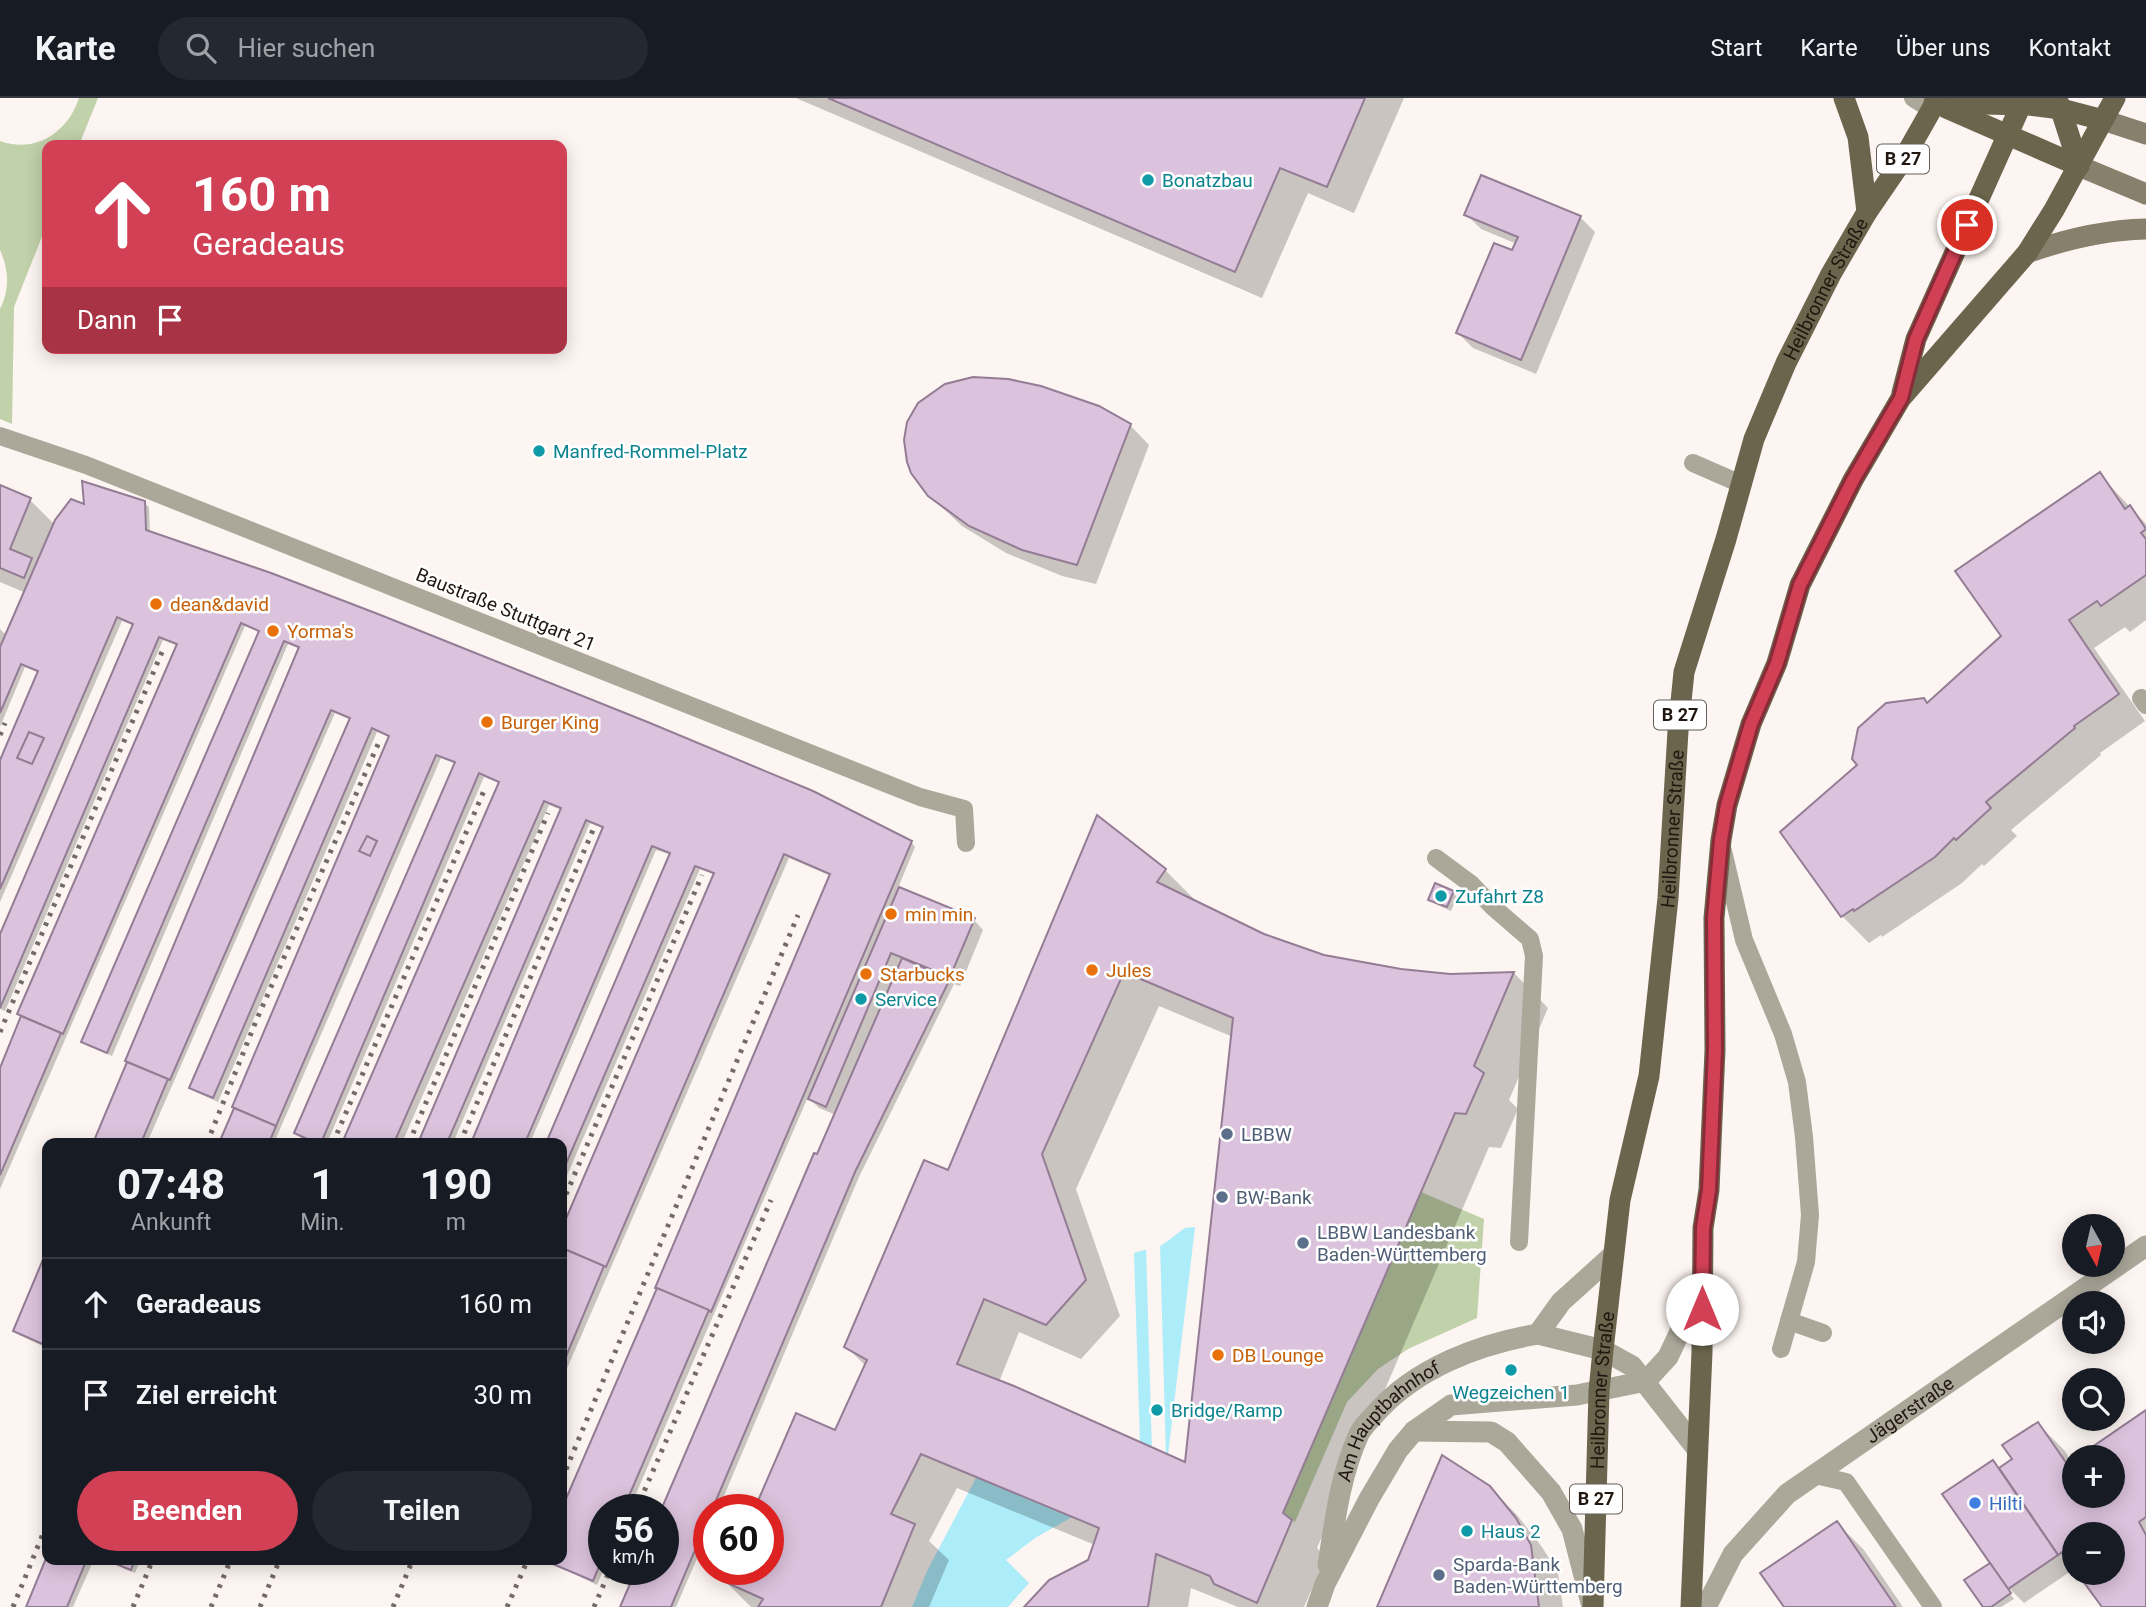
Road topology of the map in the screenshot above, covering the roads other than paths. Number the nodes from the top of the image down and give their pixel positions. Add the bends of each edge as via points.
1 (1844, 98) edge
2 (2115, 98) edge
3 (1929, 101) edge
4 (2021, 101) edge
5 (2059, 104) edge
6 (2103, 120) junction
7 (2008, 134) junction
8 (2146, 134) edge
9 (2078, 166) junction
10 (2146, 194) edge
11 (1867, 212) junction
12 (2146, 229) edge
13 (2026, 253) junction
14 (1901, 398) junction
15 (0, 436) edge
16 (1693, 463) dead end
17 (1741, 484) junction
18 (1721, 840) junction
19 (967, 842) dead end
20 (1436, 858) dead end
21 (1519, 1242) dead end
22 (2146, 1246) edge
23 (1613, 1255) junction
24 (1701, 1287) junction
25 (1789, 1321) junction
26 (1823, 1333) dead end
27 (1538, 1334) junction
28 (1781, 1349) dead end
29 (1603, 1350) junction
30 (1646, 1381) junction
31 (1599, 1391) junction
32 (1413, 1432) junction
33 (1697, 1449) junction
34 (1815, 1475) junction
35 (1325, 1584) junction
36 (1317, 1607) edge
37 (1592, 1607) edge
38 (1691, 1607) edge
39 (1706, 1607) edge
40 (1933, 1607) edge

1 - 11 main road via 1858,136
2 - 6 main road
3 - 4 main road
3 - 7 main road
3 - 11 main road, Heilbronner Straße / B 27 via 1904,158
4 - 5 main road
4 - 7 main road
5 - 6 main road
5 - 9 main road
6 - 8 main road
6 - 9 main road
7 - 9 main road
7 - 14 main road via 1916,339
9 - 10 main road
9 - 13 main road
11 - 17 main road, Heilbronner Straße / B 27 via 1786,363 1754,439
12 - 13 main road via 2090,234
13 - 14 main road
14 - 18 main road via 1800,585 1777,663 1751,724
15 - 19 lane, Baustraße Stuttgart 21 via 99,470 920,797 964,809
16 - 17 lane
17 - 23 main road, Heilbronner Straße / B 27 via 1684,672 1668,898 1649,1076 1620,1200
18 - 24 main road via 1713,946 1714,1082
18 - 25 lane via 1744,940 1783,1034 1797,1082 1810,1215 1806,1262
20 - 21 lane via 1530,939 1534,956
22 - 34 street, Jägerstraße
23 - 27 street via 1561,1302
23 - 29 main road, Heilbronner Straße / B 27
24 - 30 street via 1668,1357
24 - 33 main road
25 - 26 lane
25 - 28 lane
27 - 29 street, Am Hauptbahnhof
27 - 35 street, Am Hauptbahnhof via 1460,1356 1416,1378 1360,1431 1341,1482
29 - 30 street, Am Hauptbahnhof via 1632,1366
29 - 31 main road, Heilbronner Straße / B 27
30 - 31 street, Am Hauptbahnhof
30 - 33 street, Am Hauptbahnhof
31 - 32 street, Am Hauptbahnhof via 1451,1405
31 - 37 main road, Heilbronner Straße / B 27
32 - 35 street, Am Hauptbahnhof via 1369,1499
32 - 37 street, Am Hauptbahnhof via 1491,1432 1507,1442 1551,1492 1572,1529
33 - 38 main road
34 - 39 street, Jägerstraße via 1787,1494 1733,1553
34 - 40 lane via 1846,1482
35 - 36 street, Am Hauptbahnhof

